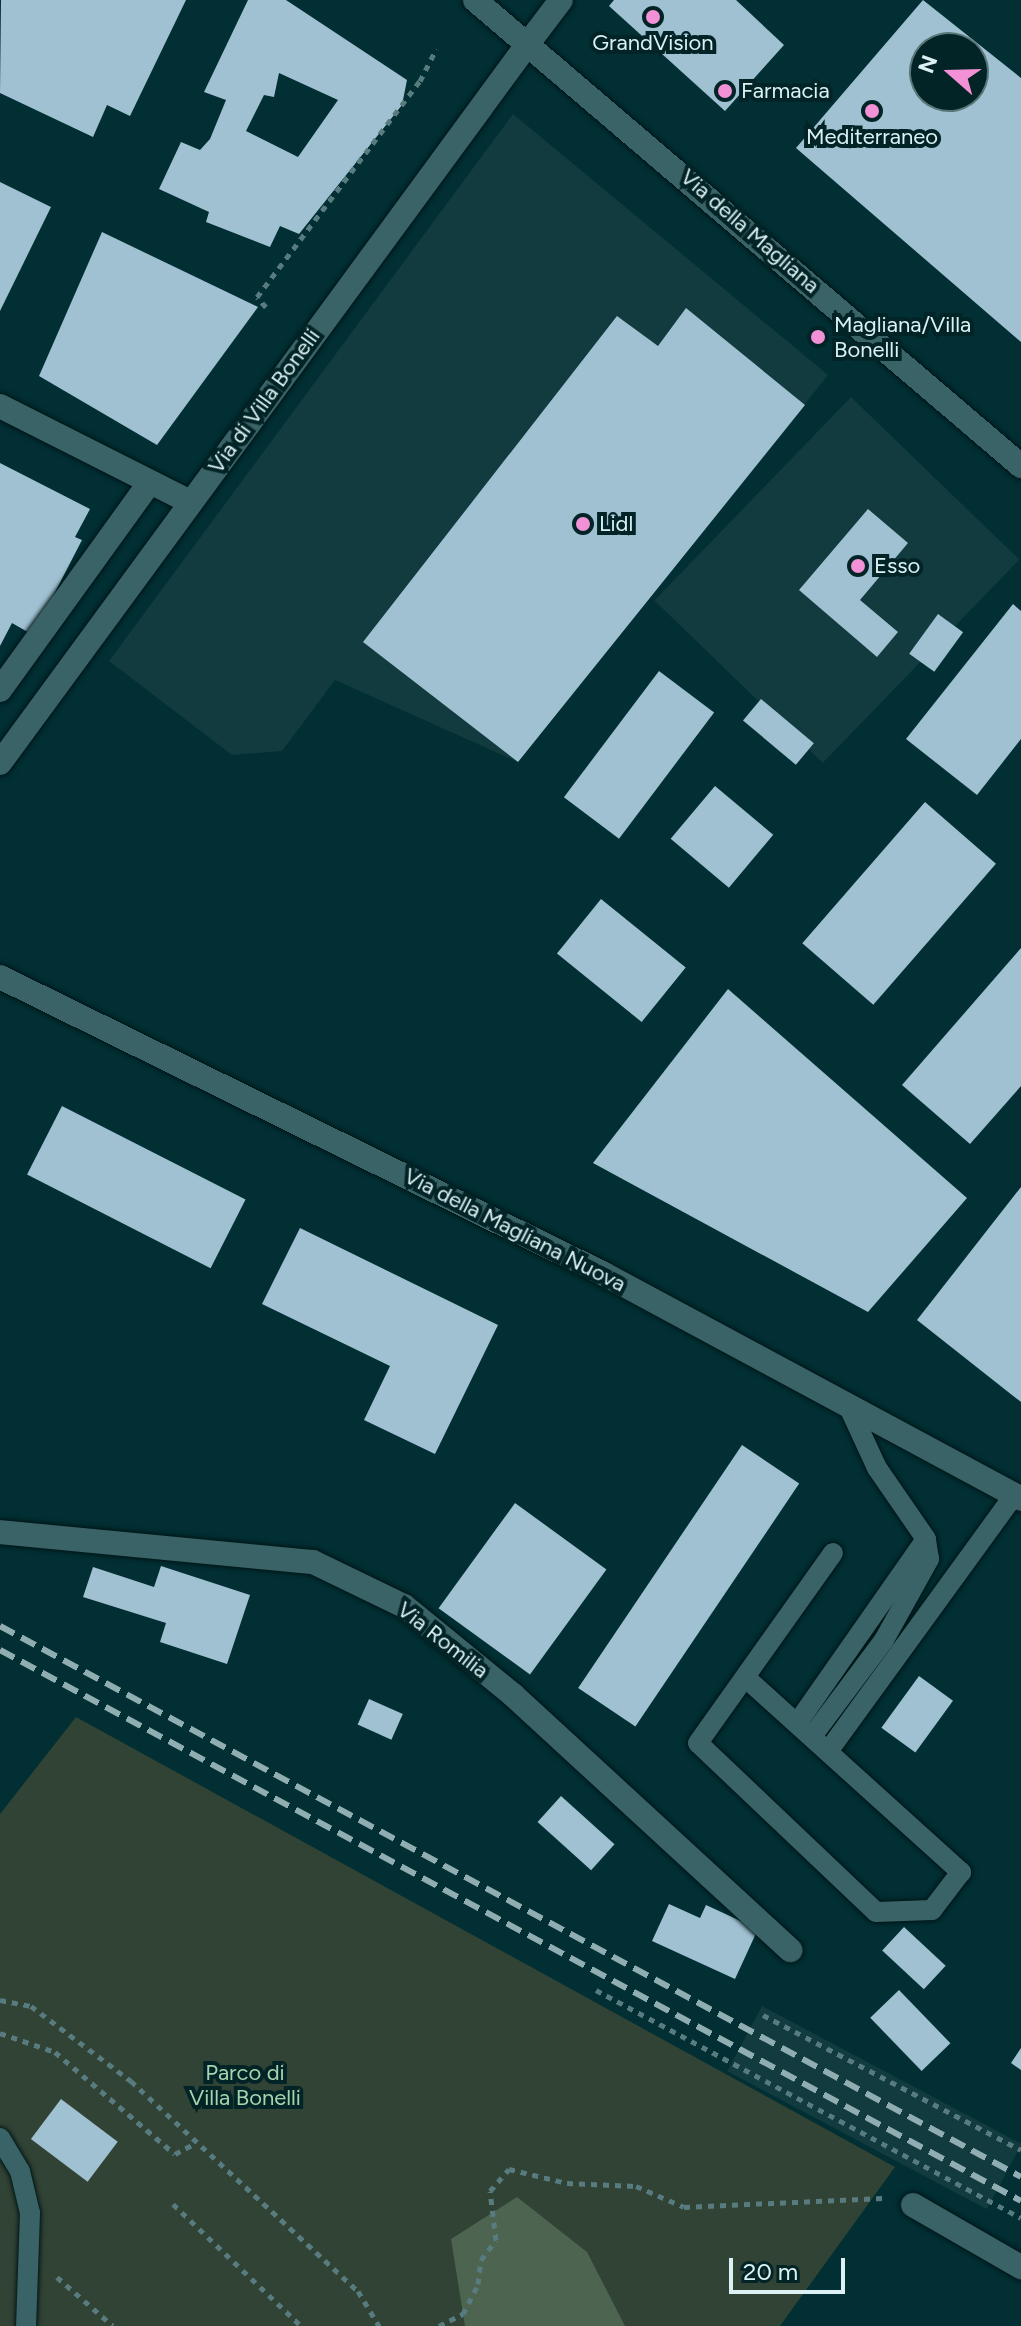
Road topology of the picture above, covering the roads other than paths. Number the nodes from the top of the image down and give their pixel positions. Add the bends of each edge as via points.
1 (475, 0) edge
2 (561, 0) edge
3 (530, 41) junction
4 (0, 406) edge
5 (1021, 466) edge
6 (150, 482) junction
7 (190, 502) junction
8 (0, 690) edge
9 (0, 763) edge
10 (0, 977) edge
11 (847, 1403) junction
12 (1018, 1497) edge
13 (0, 1532) edge
14 (833, 1553) dead end
15 (746, 1678) junction
16 (805, 1728) junction
17 (829, 1750) junction
18 (790, 1950) dead end
19 (0, 2138) edge
20 (913, 2205) road end
21 (1021, 2267) edge
22 (26, 2326) edge

1 - 3 street, Via della Magliana
2 - 3 street, Via di Villa Bonelli
3 - 5 street, Via della Magliana
3 - 7 street, Via di Villa Bonelli
4 - 6 street
6 - 7 street
6 - 8 street
7 - 9 street, Via di Villa Bonelli
10 - 11 street, Via della Magliana Nuova via 446,1194
11 - 12 street, Via della Magliana Nuova
11 - 16 lane via 877,1468 926,1539 928,1568
12 - 17 lane
13 - 18 street, Via Romilia via 313,1562 404,1606 513,1695
14 - 15 lane
15 - 16 lane
15 - 17 lane via 698,1743 876,1912 932,1910 961,1872
16 - 17 lane
19 - 22 lane via 20,2171 33,2274
20 - 21 street

